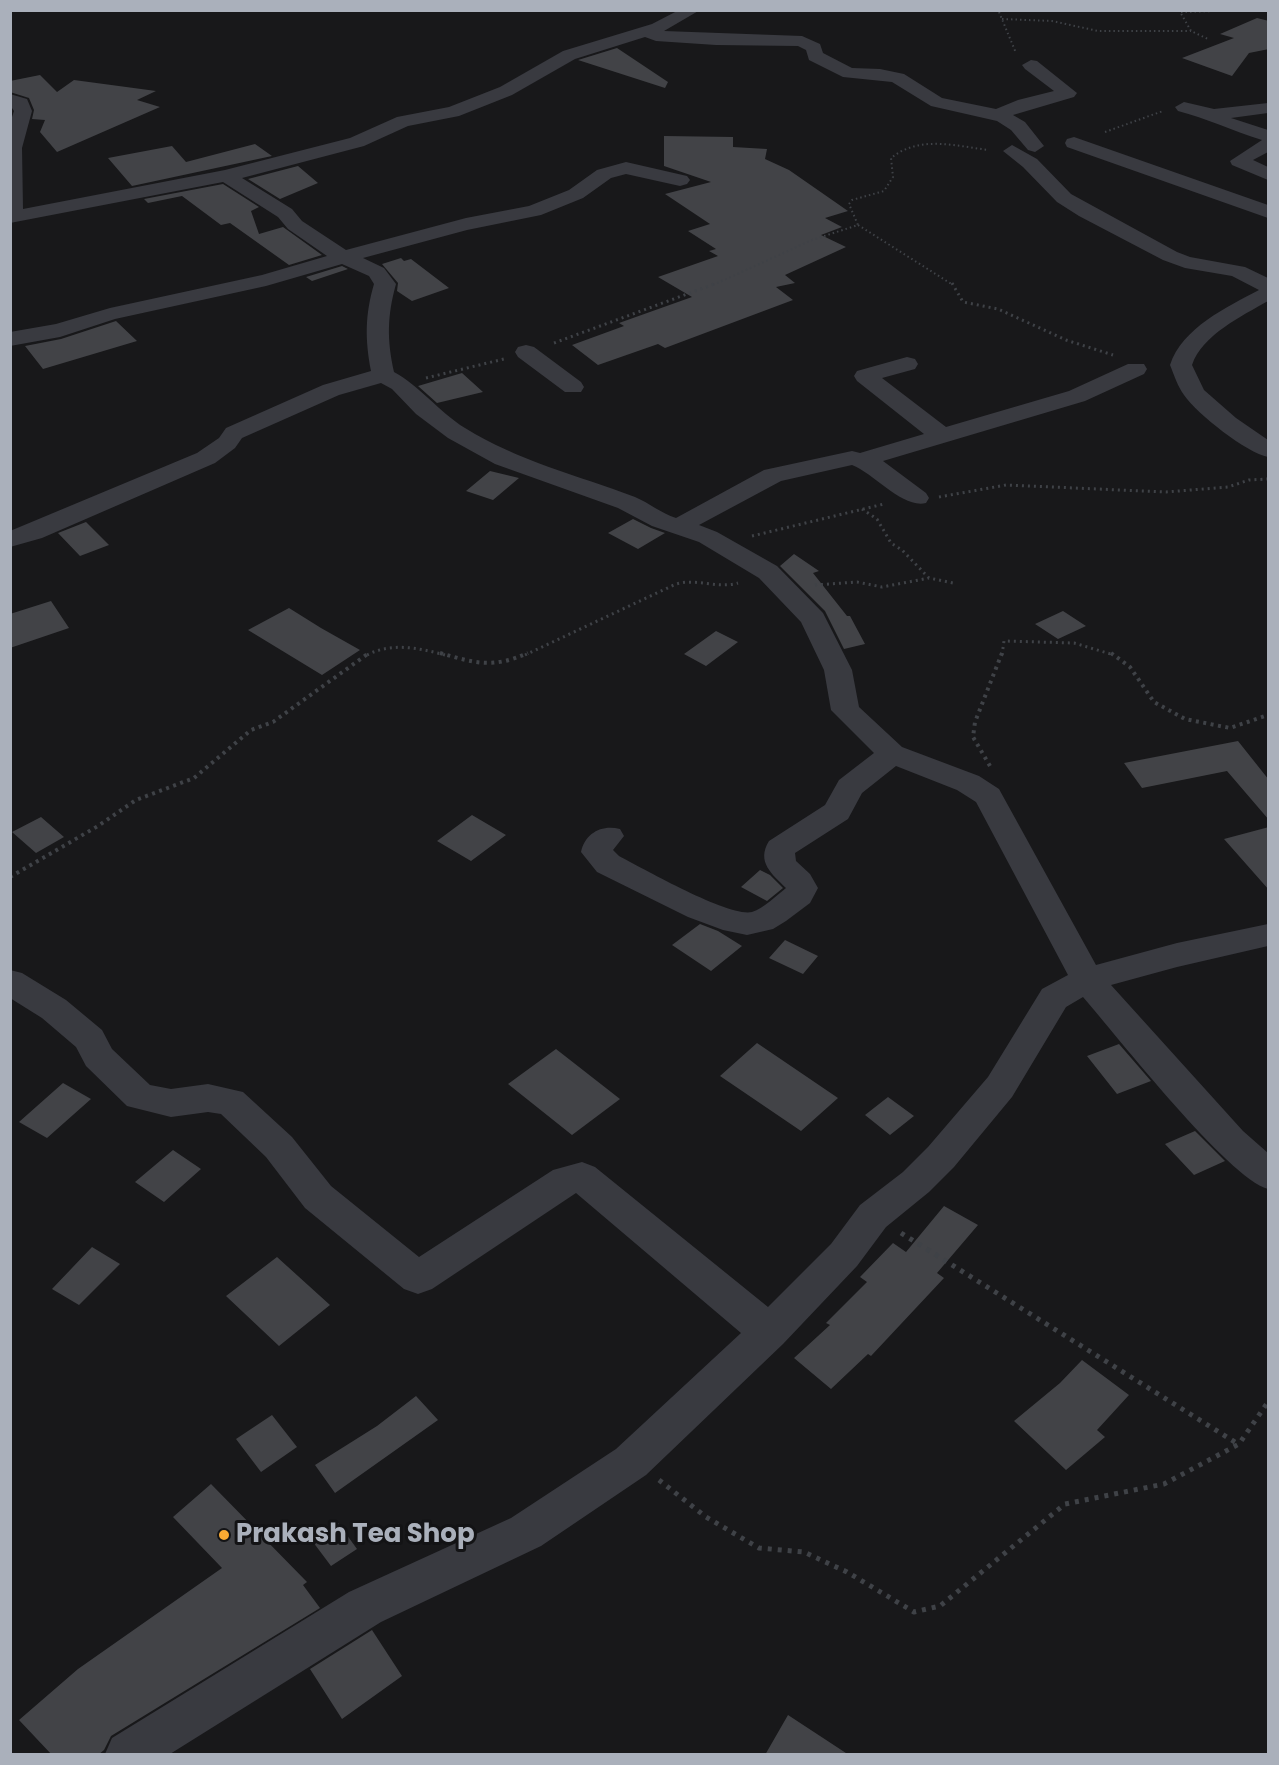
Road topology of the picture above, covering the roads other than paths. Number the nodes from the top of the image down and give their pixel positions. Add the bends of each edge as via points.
1 (692, 10) edge
2 (645, 32) junction
3 (1031, 65) road end
4 (10, 99) edge
5 (1184, 107) road end
6 (1269, 108) edge
7 (975, 109) junction
8 (998, 115) junction
9 (1211, 116) junction
10 (948, 117) dead end
11 (1269, 136) edge
12 (1074, 143) road end
13 (1269, 144) edge
14 (1035, 146) dead end
15 (1012, 151) road end
16 (1269, 174) edge
17 (226, 176) junction
18 (680, 180) dead end
19 (1269, 212) edge
20 (12, 217) edge
21 (342, 257) junction
22 (1269, 286) edge
23 (1269, 293) edge
24 (10, 339) edge
25 (526, 352) road end
26 (907, 364) dead end
27 (1136, 369) road end
28 (392, 379) junction
29 (573, 387) dead end
30 (942, 436) junction
31 (1269, 450) edge
32 (862, 460) junction
33 (917, 498) road end
34 (679, 526) junction
35 (10, 539) edge
36 (891, 754) junction
37 (609, 836) dead end
38 (1269, 936) edge
39 (1087, 980) junction
40 (10, 982) edge
41 (1269, 1174) edge
42 (769, 1332) junction
43 (128, 1755) edge

1 - 2 street
2 - 7 street via 656,36 802,41 814,48 819,60 849,73 888,75 937,102
2 - 17 street via 569,55 506,92 453,112 403,121 357,142
3 - 8 street via 1068,93
4 - 20 street via 21,103 23,111 13,148
5 - 9 street
6 - 9 street
7 - 8 street
7 - 10 street
8 - 14 street via 1018,126
9 - 11 street
12 - 19 street
13 - 16 street via 1239,161
15 - 22 street via 1030,163 1064,198 1086,212 1170,256 1238,271
17 - 20 street
17 - 21 street via 285,213 295,225
18 - 21 street via 626,168 597,177 576,194 548,208 466,224
21 - 24 street via 266,280
21 - 28 street via 377,272 383,279 385,289 377,313 376,340
23 - 31 street via 1217,324 1185,352 1181,365 1194,393 1228,423
25 - 29 street
26 - 30 street via 865,375
27 - 30 street via 1077,396
28 - 34 street via 456,433 504,459
28 - 35 street via 321,395 234,433 206,458 33,533
30 - 32 street
32 - 33 street
32 - 34 street via 852,458 773,475
34 - 36 street via 728,547 776,580 813,618 838,670 845,710
36 - 37 street via 850,787 837,812 780,848 777,859 799,882 799,895 770,916 747,924 715,916 608,864 596,852
36 - 39 street via 968,783 988,796
38 - 39 street via 1177,955
39 - 41 street via 1230,1140
39 - 42 street via 1054,998 1000,1087 941,1157 873,1216 844,1255
40 - 42 street via 54,1009 90,1039 98,1056 139,1096 171,1103 208,1098 231,1102 279,1148 318,1197 418,1278 566,1180 582,1177
42 - 43 street via 631,1462 526,1532 365,1607

